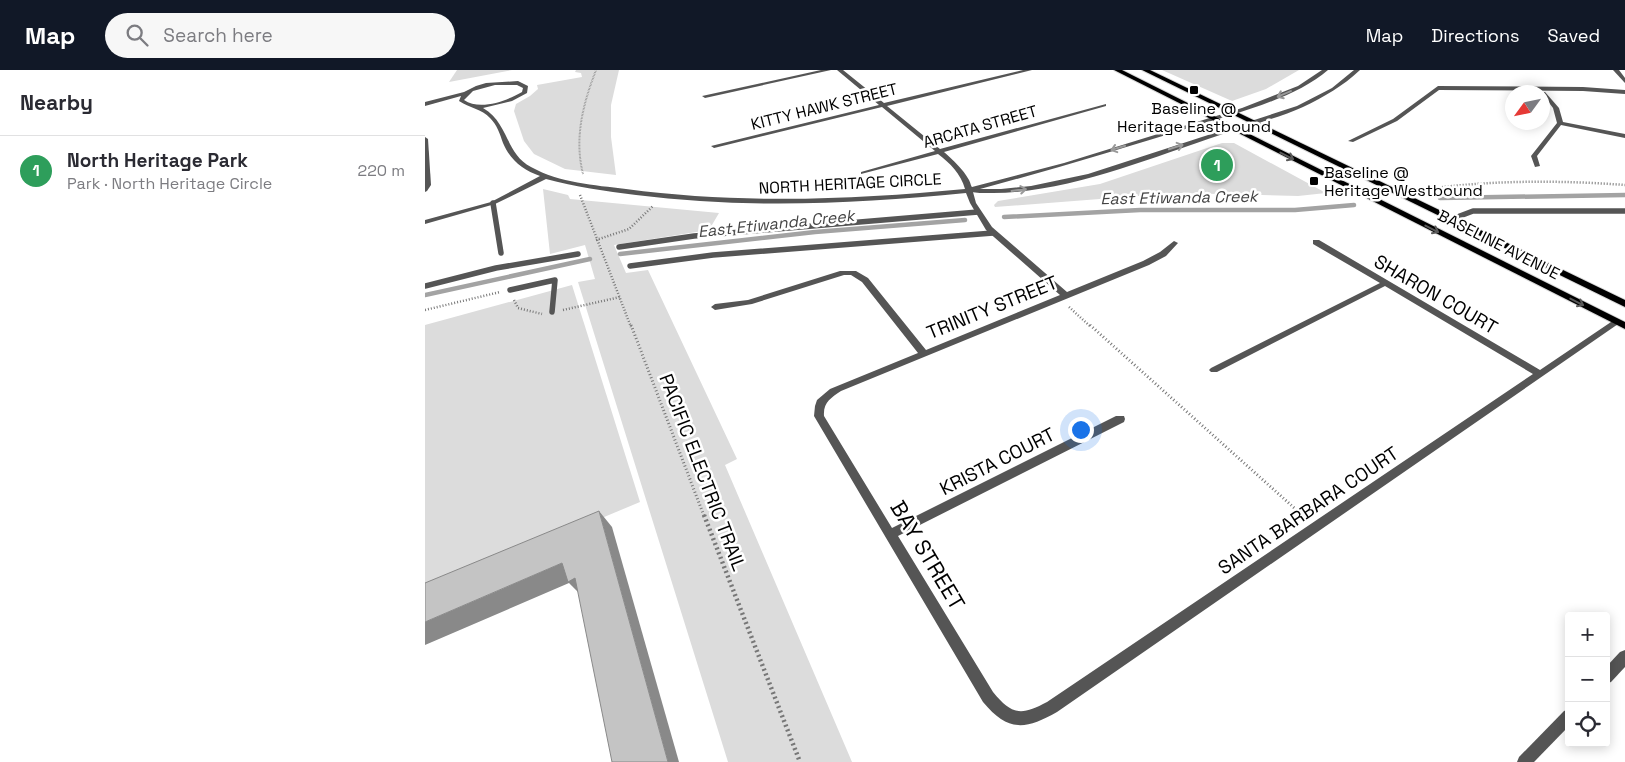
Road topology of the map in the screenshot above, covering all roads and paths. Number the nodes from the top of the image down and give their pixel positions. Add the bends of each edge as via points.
1 (596, 70) edge
2 (827, 70) edge
3 (840, 70) edge
4 (1029, 70) edge
5 (1117, 70) edge
6 (1145, 70) edge
7 (1325, 70) edge
8 (1357, 70) edge
9 (1616, 70) edge
10 (1625, 82) edge
11 (1505, 91) edge
12 (468, 92) junction
13 (1550, 92) edge
14 (1625, 92) edge
15 (705, 96) dead end
16 (462, 102) junction
17 (1550, 102) edge
18 (503, 103) junction
19 (425, 105) edge
20 (1104, 105) dead end
21 (476, 106) junction
22 (883, 106) junction
23 (1232, 112) junction
24 (493, 118) junction
25 (1213, 119) junction
26 (1252, 122) junction
27 (1560, 123) junction
28 (1233, 128) junction
29 (1625, 136) edge
30 (425, 139) edge
31 (1351, 141) dead end
32 (714, 146) dead end
33 (940, 152) junction
34 (1537, 166) dead end
35 (863, 173) dead end
36 (583, 175) dead end
37 (546, 176) junction
38 (1625, 185) edge
39 (425, 190) edge
40 (971, 190) junction
41 (1422, 191) dead end
42 (579, 193) dead end
43 (493, 203) junction
44 (653, 206) dead end
45 (1625, 211) edge
46 (979, 213) junction
47 (1452, 219) junction
48 (425, 222) edge
49 (991, 230) junction
50 (596, 240) junction
51 (1316, 242) dead end
52 (1175, 243) dead end
53 (619, 246) dead end
54 (501, 252) dead end
55 (578, 254) dead end
56 (630, 266) dead end
57 (1386, 283) junction
58 (425, 286) edge
59 (510, 290) joint
60 (1065, 296) junction
61 (1625, 304) edge
62 (715, 306) dead end
63 (1068, 306) dead end
64 (425, 310) edge
65 (552, 312) dead end
66 (1621, 324) edge
67 (924, 354) junction
68 (1214, 370) dead end
69 (1540, 374) junction
70 (821, 401) joint
71 (1120, 419) dead end
72 (1301, 514) dead end
73 (891, 534) junction
74 (1624, 661) edge
75 (1610, 673) edge
76 (1016, 720) joint
77 (1565, 720) edge
78 (800, 762) edge
79 (1524, 762) edge

1 - 36 path via 580,127
2 - 15 street
3 - 22 street
4 - 22 street, KITTY HAWK STREET
5 - 25 main road, BASELINE AVENUE
6 - 23 main road, BASELINE AVENUE
7 -> 23 street, NORTH HERITAGE CIRCLE via 1300,87
8 - 26 street, NORTH HERITAGE CIRCLE via 1340,85 1309,102
9 - 10 street
11 - 31 street via 1438,88 1395,120
12 - 16 street via 461,98
12 - 18 street via 502,83 518,83 526,87 524,93
12 - 19 street
13 - 14 street
16 - 19 street
16 - 21 street
17 - 27 street via 1556,108
18 - 21 street
18 - 24 street
20 - 33 street, ARCATA STREET
21 - 24 street
22 - 32 street, KITTY HAWK STREET
22 - 33 street
23 - 25 street, NORTH HERITAGE CIRCLE
23 - 26 main road, BASELINE AVENUE
24 - 37 street, NORTH HERITAGE CIRCLE via 512,155 526,167
25 - 28 main road, BASELINE AVENUE
25 -> 40 street, NORTH HERITAGE CIRCLE
26 - 28 street, NORTH HERITAGE CIRCLE
26 - 47 main road, BASELINE AVENUE
27 - 29 street
27 - 34 street via 1534,156
40 -> 28 street, NORTH HERITAGE CIRCLE via 1005,192 1059,183
28 -> 66 main road, BASELINE AVENUE
30 - 39 street via 428,186
33 - 35 street, ARCATA STREET
33 - 40 street via 957,168
37 - 40 street, NORTH HERITAGE CIRCLE via 563,182 632,193 759,202 883,198
37 - 43 street
38 - 41 path via 1462,184
40 - 46 street
42 - 50 path, PACIFIC ELECTRIC TRAIL
43 - 48 street
43 - 54 lane
44 - 50 path via 629,229
45 - 47 lane via 1473,211
46 - 49 street
46 - 53 lane via 694,236
47 - 61 main road, BASELINE AVENUE
49 - 56 lane via 713,255
49 - 60 street
50 - 78 path, PACIFIC ELECTRIC TRAIL
51 - 57 street, SHARON COURT
52 - 60 street, TRINITY STREET via 1146,264
55 - 58 lane via 496,268
57 - 68 street
57 - 69 street, SHARON COURT
59 - 64 path
59 - 65 lane via 555,280
60 - 67 street, TRINITY STREET
62 - 67 street via 749,302 833,275 853,273 865,280
63 - 72 path
66 - 69 street, SANTA BARBARA COURT
67 - 70 street, TRINITY STREET via 837,388
69 - 76 street, SANTA BARBARA COURT via 1052,707 1036,716
70 - 73 street, BAY STREET via 819,416
71 - 73 street, KRISTA COURT
73 - 76 street, BAY STREET via 988,697 999,711
74 - 75 street
77 - 79 street

